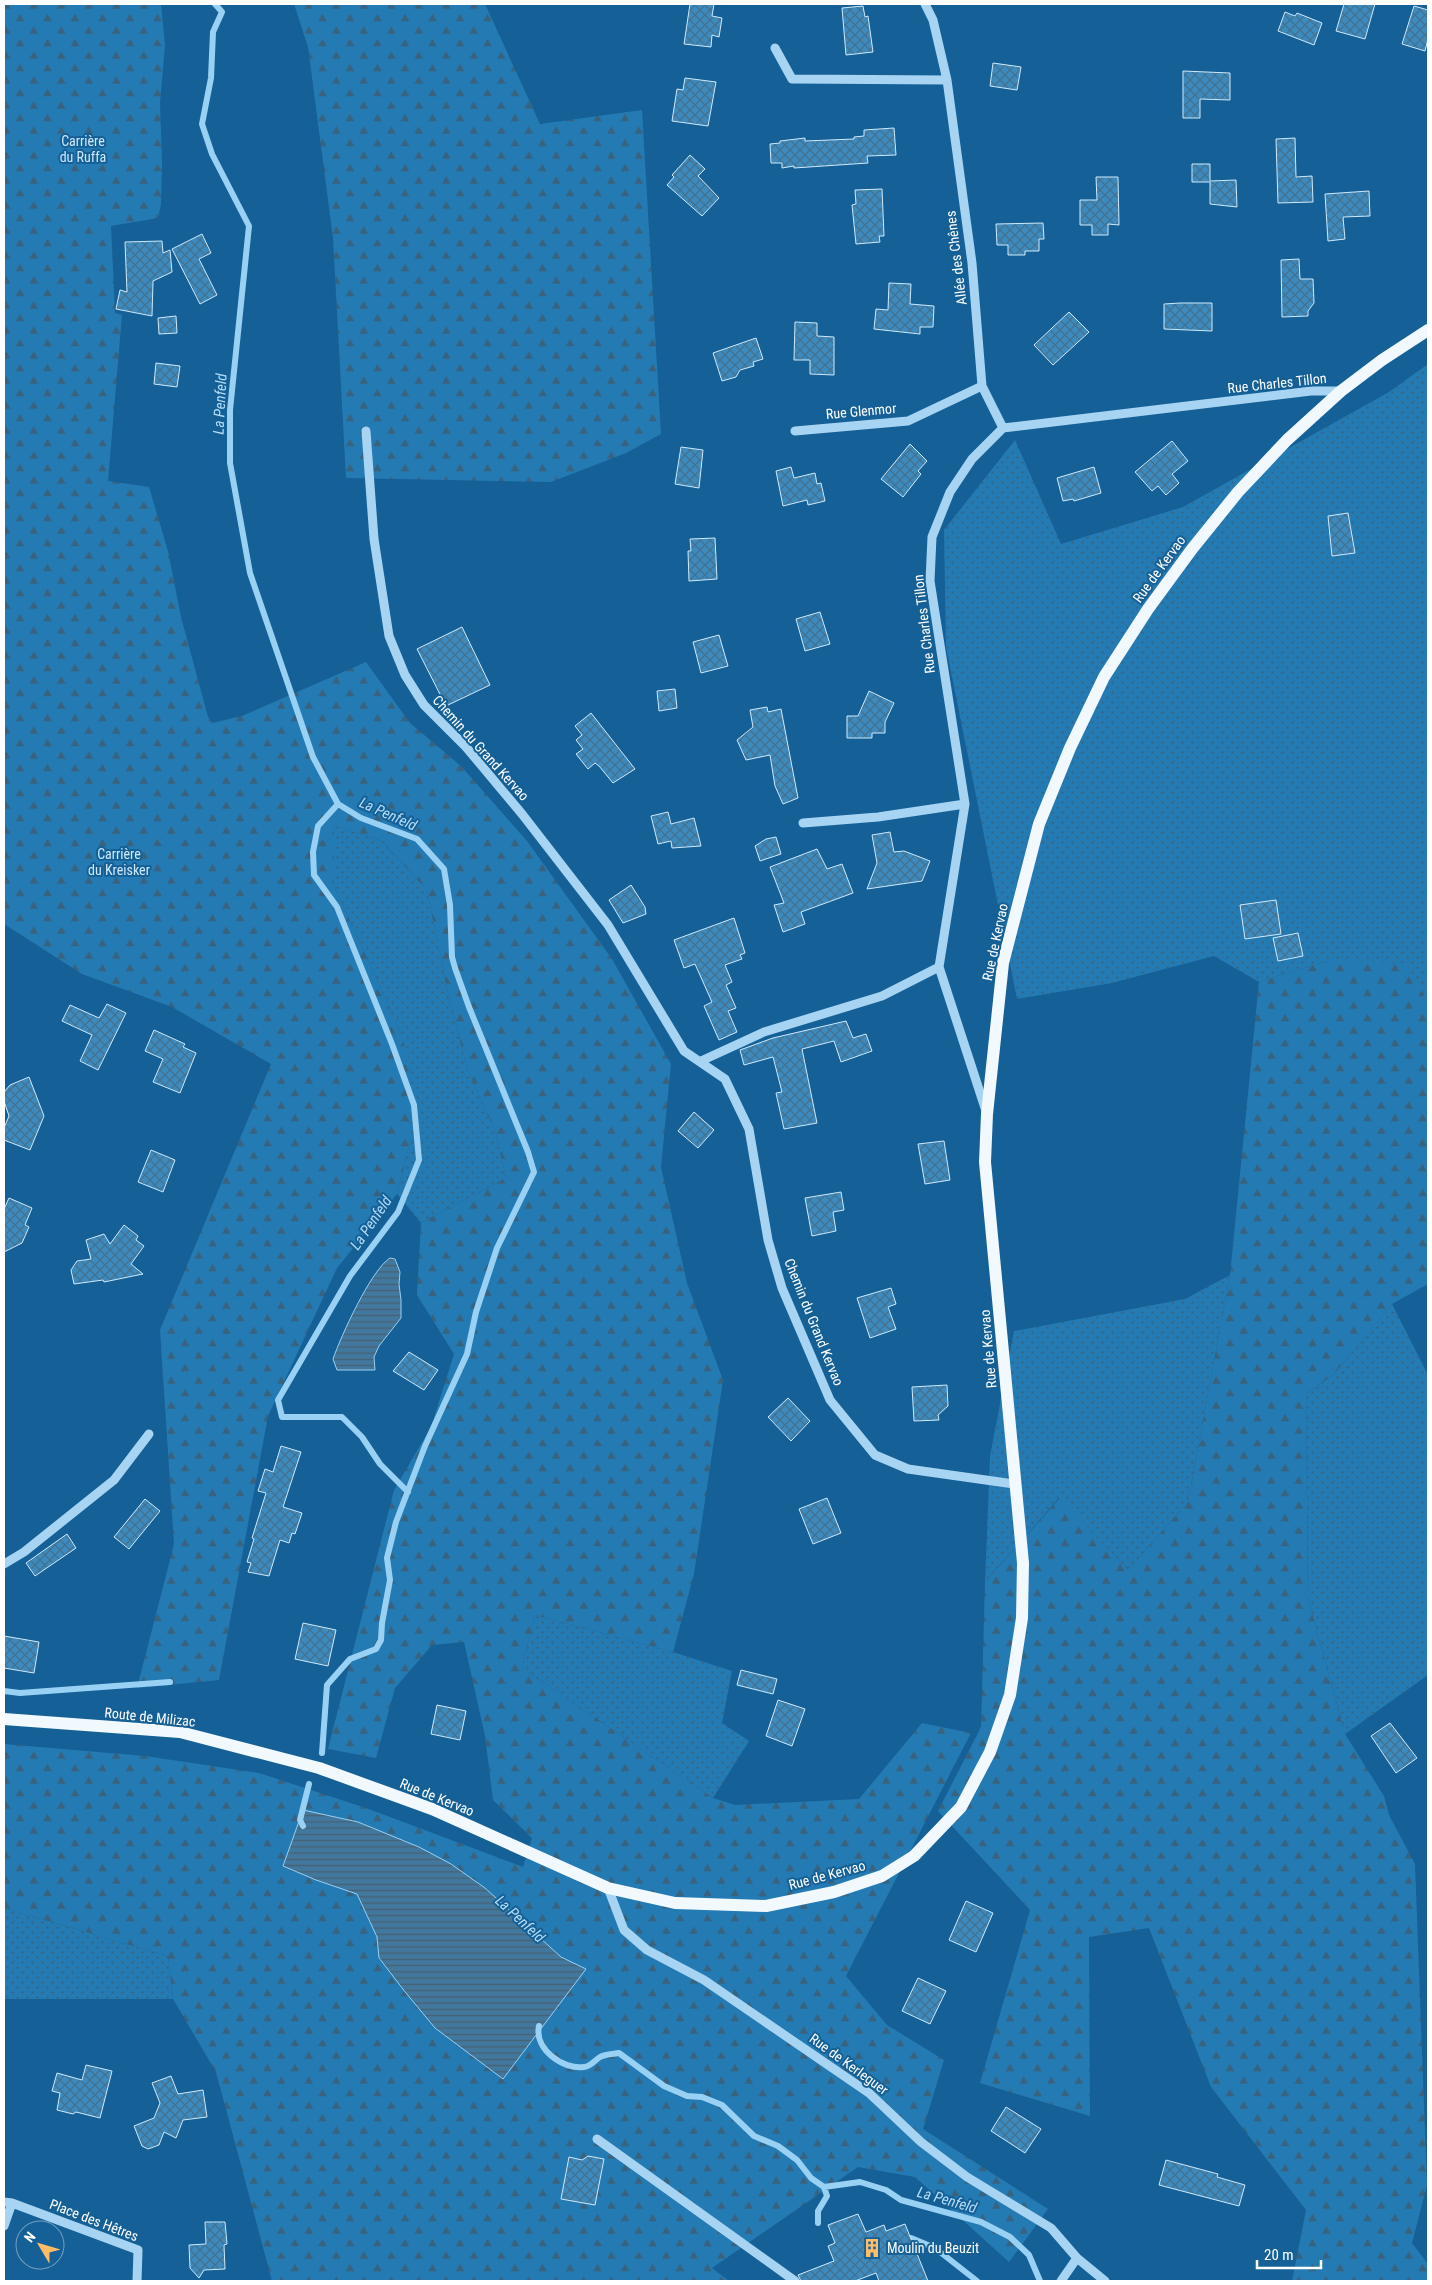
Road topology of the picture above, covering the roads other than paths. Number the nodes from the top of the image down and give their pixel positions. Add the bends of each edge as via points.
1 (925, 4) edge
2 (775, 48) dead end
3 (946, 80) junction
4 (1428, 330) edge
5 (982, 386) junction
6 (1341, 390) junction
7 (1003, 428) junction
8 (795, 431) dead end
9 (366, 432) dead end
10 (965, 804) junction
11 (803, 823) dead end
12 (939, 967) junction
13 (701, 1061) junction
14 (987, 1114) junction
15 (149, 1434) dead end
16 (1014, 1484) junction
17 (4, 1564) edge
18 (4, 1719) edge
19 (319, 1768) joint
20 (608, 1888) junction
21 (597, 2139) dead end
22 (8, 2203) edge
23 (4, 2226) edge
24 (1077, 2258) junction
25 (137, 2281) edge
26 (795, 2281) edge
27 (1060, 2281) edge
28 (1105, 2281) edge

1 - 3 street, Allée des Chênes via 933,20
2 - 3 street via 792,79
3 - 5 street, Allée des Chênes via 972,264
4 - 6 main road, Rue de Kervao
5 - 7 street, Allée des Chênes
5 - 8 street, Rue Glenmor via 908,421
6 - 7 street, Rue Charles Tillon
6 - 14 main road, Rue de Kervao via 1238,492 1148,609 1104,677 1070,748 1040,824 1003,964
7 - 10 street, Rue Charles Tillon via 972,459 950,492 932,537 930,581
9 - 13 street, Chemin du Grand Kervao via 374,539 389,636 405,674 424,706 466,747 608,925 684,1051
10 - 11 street via 878,817
10 - 12 street, Rue Charles Tillon
12 - 13 street via 882,996 764,1032
12 - 14 street
13 - 16 street, Chemin du Grand Kervao via 725,1079 748,1129 768,1240 782,1288 830,1400 875,1455 908,1468
14 - 16 main road, Rue de Kervao via 985,1162
15 - 17 street via 114,1480 24,1552
16 - 20 main road, Rue de Kervao via 1023,1563 1022,1618 1010,1696 990,1752 961,1807 914,1856 874,1879 834,1892 766,1906 675,1903
18 - 19 main road, Route de Milizac via 180,1732
19 - 20 main road, Rue de Kervao via 432,1809
20 - 24 street, Rue de Kerleguer via 624,1930 647,1950 704,1980 869,2093 921,2142 967,2177 1051,2228
21 - 26 street
22 - 23 street
22 - 25 street, Place des Hêtres via 138,2250
24 - 27 street
24 - 28 street, Rue de Kerleguer

